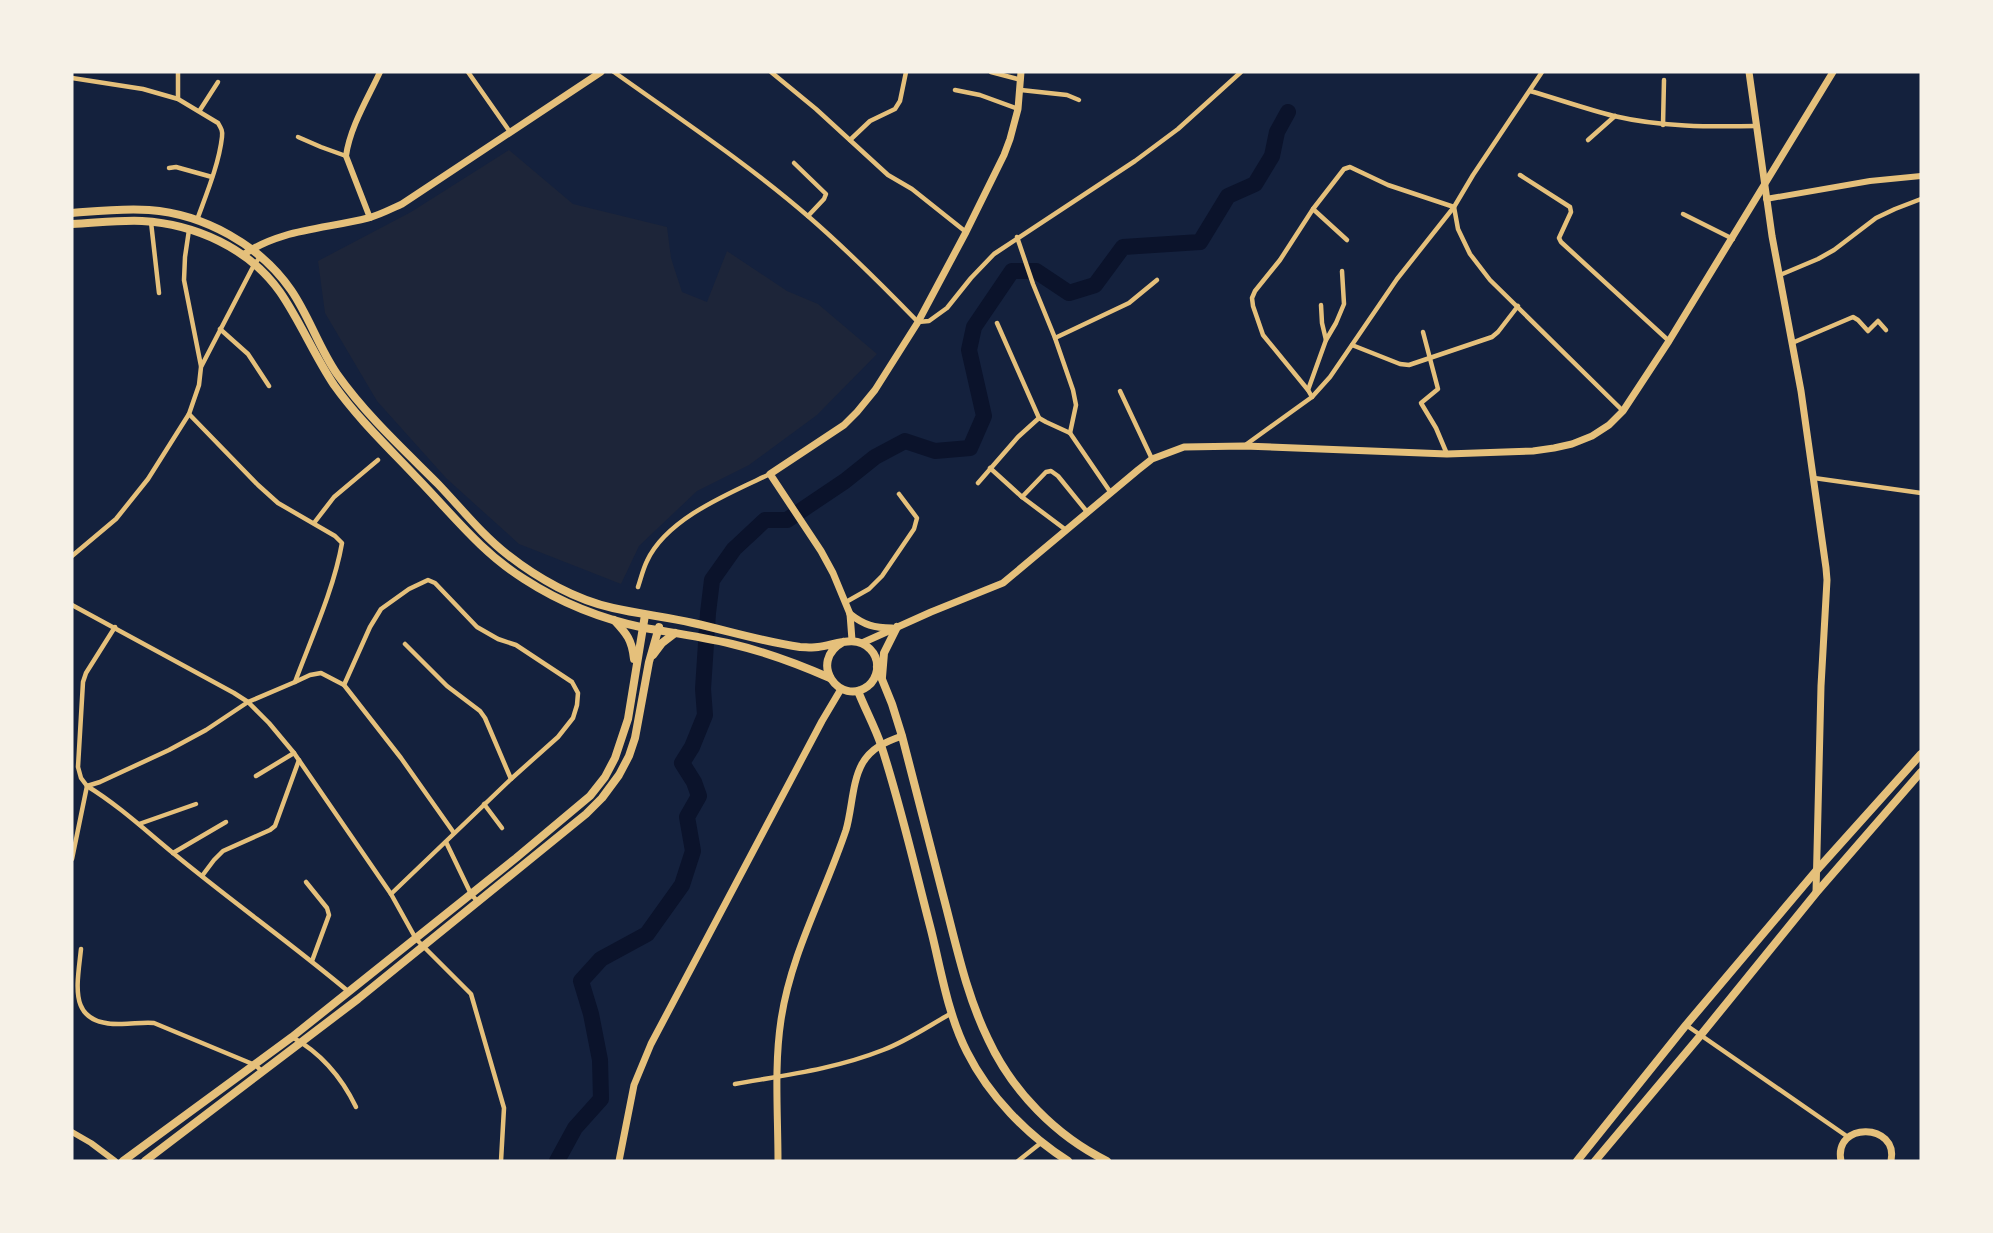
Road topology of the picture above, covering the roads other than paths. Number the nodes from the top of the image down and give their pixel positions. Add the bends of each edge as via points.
1 (178, 72) edge
2 (380, 72) edge
3 (468, 72) edge
4 (601, 72) edge
5 (614, 72) edge
6 (771, 72) edge
7 (906, 72) edge
8 (991, 72) edge
9 (1241, 72) edge
10 (1542, 72) edge
11 (1749, 72) edge
12 (1833, 72) edge
13 (1021, 76) edge
14 (72, 78) edge
15 (1664, 80) dead end
16 (218, 82) dead end
17 (955, 90) dead end
18 (1021, 90) junction
19 (1530, 91) junction
20 (178, 99) junction
21 (1079, 100) dead end
22 (1018, 109) junction
23 (200, 111) junction
24 (1615, 116) junction
25 (1663, 124) junction
26 (1758, 126) junction
27 (510, 132) junction
28 (298, 137) dead end
29 (850, 140) junction
30 (1588, 140) dead end
31 (346, 156) junction
32 (794, 163) dead end
33 (169, 168) dead end
34 (1520, 175) dead end
35 (1921, 176) edge
36 (212, 177) junction
37 (1764, 185) junction
38 (1766, 199) junction
39 (1921, 199) edge
40 (1454, 207) junction
41 (1313, 209) junction
42 (72, 213) edge
43 (1683, 214) dead end
44 (808, 216) junction
45 (370, 218) junction
46 (197, 220) junction
47 (151, 222) junction
48 (72, 224) edge
49 (189, 230) junction
50 (966, 232) junction
51 (1017, 237) junction
52 (1732, 239) junction
53 (1347, 240) dead end
54 (251, 249) junction
55 (243, 255) junction
56 (260, 257) junction
57 (254, 265) junction
58 (1342, 271) dead end
59 (1780, 275) junction
60 (1157, 280) dead end
61 (159, 293) dead end
62 (1321, 305) dead end
63 (1518, 306) junction
64 (918, 322) junction
65 (997, 323) dead end
66 (220, 329) junction
67 (1886, 330) dead end
68 (1423, 332) dead end
69 (1055, 338) junction
70 (1326, 340) junction
71 (1670, 341) junction
72 (1792, 343) junction
73 (1352, 345) junction
74 (1429, 359) junction
75 (201, 367) junction
76 (269, 386) dead end
77 (1308, 390) junction
78 (1120, 391) dead end
79 (1312, 397) junction
80 (359, 403) junction
81 (351, 409) junction
82 (1623, 411) junction
83 (189, 414) junction
84 (1039, 418) junction
85 (1070, 433) junction
86 (1244, 446) junction
87 (1447, 454) junction
88 (1152, 459) junction
89 (378, 460) dead end
90 (990, 468) junction
91 (770, 474) junction
92 (1814, 478) junction
93 (978, 483) dead end
94 (1111, 493) junction
95 (1921, 493) edge
96 (899, 494) dead end
97 (1022, 497) junction
98 (1088, 513) junction
99 (314, 523) junction
100 (1066, 530) junction
101 (72, 556) edge
102 (638, 587) dead end
103 (846, 602) junction
104 (72, 605) edge
105 (850, 614) junction
106 (645, 615) junction
107 (661, 618) junction
108 (614, 620) junction
109 (115, 627) junction
110 (643, 627) junction
111 (897, 627) junction
112 (658, 630) junction
113 (675, 633) junction
114 (852, 640) junction
115 (843, 642) junction
116 (862, 643) junction
117 (405, 645) dead end
118 (649, 662) junction
119 (877, 667) junction
120 (635, 669) junction
121 (830, 678) junction
122 (882, 678) junction
123 (295, 682) junction
124 (344, 685) junction
125 (842, 689) junction
126 (858, 691) junction
127 (248, 702) junction
128 (902, 736) junction
129 (881, 744) junction
130 (294, 753) junction
131 (1921, 754) edge
132 (299, 760) junction
133 (72, 766) edge
134 (78, 767) junction
135 (1921, 772) edge
136 (256, 776) dead end
137 (511, 779) junction
138 (87, 786) junction
139 (195, 804) dead end
140 (484, 804) junction
141 (226, 822) dead end
142 (139, 824) junction
143 (502, 828) dead end
144 (454, 833) junction
145 (446, 842) junction
146 (173, 853) junction
147 (72, 859) edge
148 (1816, 872) junction
149 (202, 876) junction
150 (306, 882) dead end
151 (1816, 893) junction
152 (391, 894) junction
153 (471, 894) junction
154 (478, 902) junction
155 (416, 939) junction
156 (423, 947) junction
157 (81, 949) dead end
158 (312, 961) junction
159 (349, 992) junction
160 (952, 1013) junction
161 (1686, 1025) junction
162 (1701, 1036) junction
163 (292, 1037) junction
164 (302, 1042) junction
165 (255, 1065) junction
166 (263, 1072) junction
167 (778, 1077) junction
168 (735, 1084) dead end
169 (356, 1107) dead end
170 (72, 1131) edge
171 (1848, 1137) junction
172 (1042, 1142) junction
173 (115, 1161) edge
174 (123, 1161) edge
175 (145, 1161) edge
176 (501, 1161) edge
177 (619, 1161) edge
178 (778, 1161) edge
179 (1018, 1161) edge
180 (1068, 1161) edge
181 (1107, 1161) edge
182 (1577, 1161) edge
183 (1595, 1161) edge
184 (1841, 1161) edge
185 (1891, 1161) edge

1 - 20 street
2 - 31 street
3 - 27 street
4 - 27 main road
5 - 44 street
6 - 29 street
7 - 29 street via 895,109 870,121
8 - 13 street
9 - 51 street via 1178,129 1135,161
10 - 19 street
11 - 26 main road
12 - 37 main road
13 - 18 main road
14 - 20 street via 143,89
15 - 25 street
16 - 23 street
17 - 22 street
18 - 21 street
18 - 22 main road
19 - 24 street
19 - 40 street
20 - 23 street
22 - 50 main road via 1001,162
23 - 36 street via 222,129
24 - 25 street
24 - 30 street
25 - 26 street via 1704,128
26 - 37 main road
27 - 45 main road via 402,204
28 - 31 street
29 - 50 street via 888,175
31 - 45 street
32 - 44 street via 826,194
33 - 36 street
34 - 71 street via 1570,207 1561,242
35 - 38 street
36 - 46 street
37 - 38 main road
37 - 52 main road
38 - 59 main road
39 - 59 street via 1876,218 1834,250
40 - 41 street via 1388,185 1350,167 1344,169
40 - 63 street via 1458,229 1470,254
40 - 73 street via 1397,279
41 - 53 street
41 - 77 street via 1252,298 1263,335
42 - 46 main road via 149,210
43 - 52 street
44 - 64 street
45 - 54 main road via 278,237
46 - 54 main road
47 - 48 main road
47 - 49 main road
47 - 61 street
49 - 55 main road
49 - 75 street via 184,280
50 - 64 main road
51 - 64 street via 994,254 942,312 929,321
51 - 69 street
52 - 71 main road
54 - 55 main road
54 - 56 main road
55 - 57 main road
56 - 57 street
56 - 80 main road via 291,290 335,371
57 - 66 street
57 - 81 main road via 279,291
58 - 70 street via 1344,304
59 - 72 main road
60 - 69 street via 1129,303
62 - 70 street
63 - 74 street via 1492,337
63 - 82 street
64 - 91 main road via 857,412 844,425
65 - 84 street
66 - 75 street
66 - 76 street via 248,354
67 - 72 street via 1878,321 1868,332 1853,317
68 - 74 street
69 - 85 street via 1076,405
70 - 77 street
71 - 82 main road
72 - 92 main road
73 - 74 street via 1400,364
73 - 79 street
74 - 87 street via 1438,389 1421,403
75 - 83 street
77 - 79 street
78 - 88 street
79 - 86 street
80 - 81 main road
80 - 106 main road via 508,556 577,596
81 - 108 main road via 503,564 553,597
82 - 87 main road via 1592,436 1572,444 1533,451
83 - 99 street via 278,503
83 - 101 street via 148,479 116,519
84 - 85 street
84 - 90 street
85 - 94 street
86 - 87 main road
86 - 88 main road via 1184,447
88 - 94 main road
89 - 99 street via 334,497
90 - 93 street
90 - 97 street
91 - 102 street via 725,495 666,536 647,560
91 - 103 main road via 821,551
92 - 95 street
92 - 148 main road via 1827,580
94 - 98 main road
96 - 103 street via 917,518 914,529 876,583
97 - 98 street via 1051,471
97 - 100 street
98 - 100 main road
99 - 123 street via 342,543
100 - 111 main road via 1003,583
103 - 105 main road
104 - 109 street
105 - 111 main road via 869,626
105 - 114 main road
106 - 107 main road
106 - 110 main road
107 - 112 main road
107 - 115 main road via 800,647
108 - 110 main road
108 - 120 main road via 628,634
109 - 127 street
109 - 134 street via 83,682
110 - 112 main road
110 - 120 main road
111 - 116 main road
111 - 122 main road via 884,653
112 - 113 main road
112 - 118 main road
113 - 118 main road via 662,643
113 - 121 main road via 793,661
114 - 115 main road
114 - 116 main road
115 - 121 main road via 827,661
116 - 119 main road via 873,652
117 - 137 street via 447,686 480,711
118 - 154 main road via 635,738 619,775 586,814
119 - 122 main road
119 - 126 main road via 872,682
120 - 153 main road via 628,719 605,777 572,812
121 - 125 main road
122 - 128 main road
123 - 124 street via 321,673
123 - 127 street
124 - 137 street via 381,609 422,582 435,583 477,627 551,667 572,682 578,693 573,718
124 - 144 street
125 - 126 main road
125 - 177 main road via 651,1044 634,1085
126 - 129 main road
127 - 130 street
127 - 138 street via 170,750
128 - 129 main road
128 - 181 main road via 963,972 988,1041 1008,1075 1042,1116
129 - 160 main road
129 - 167 main road via 861,766 842,840 792,975 781,1022
130 - 132 street
130 - 136 street
131 - 148 main road
132 - 149 street via 275,826 219,854
132 - 152 street
133 - 134 street
134 - 138 street
135 - 151 main road
137 - 140 street
138 - 142 street
138 - 147 street
139 - 142 street
140 - 143 street
140 - 144 street
141 - 146 street
142 - 146 street
144 - 145 street
145 - 152 street
145 - 153 street
146 - 149 street
148 - 151 main road
148 - 161 main road
149 - 158 street
150 - 158 street via 329,915
151 - 162 main road
152 - 155 street
153 - 154 street
153 - 155 main road
154 - 156 main road
155 - 156 street
155 - 159 main road
156 - 164 main road
156 - 176 street via 471,994 504,1108
157 - 165 street via 78,1001 91,1019 107,1024 154,1023
158 - 159 street
159 - 163 main road
160 - 167 street via 885,1049 847,1063
160 - 172 main road via 978,1072 1017,1120
161 - 162 street
161 - 182 main road
162 - 171 street
162 - 183 main road
163 - 164 street
163 - 165 main road
164 - 166 main road
164 - 169 street via 333,1070
165 - 166 street
165 - 174 main road
166 - 175 main road
167 - 168 street
167 - 178 main road
170 - 173 street
171 - 184 main road via 1842,1146
171 - 185 main road via 1870,1131 1881,1135 1889,1143
172 - 179 street
172 - 180 main road

